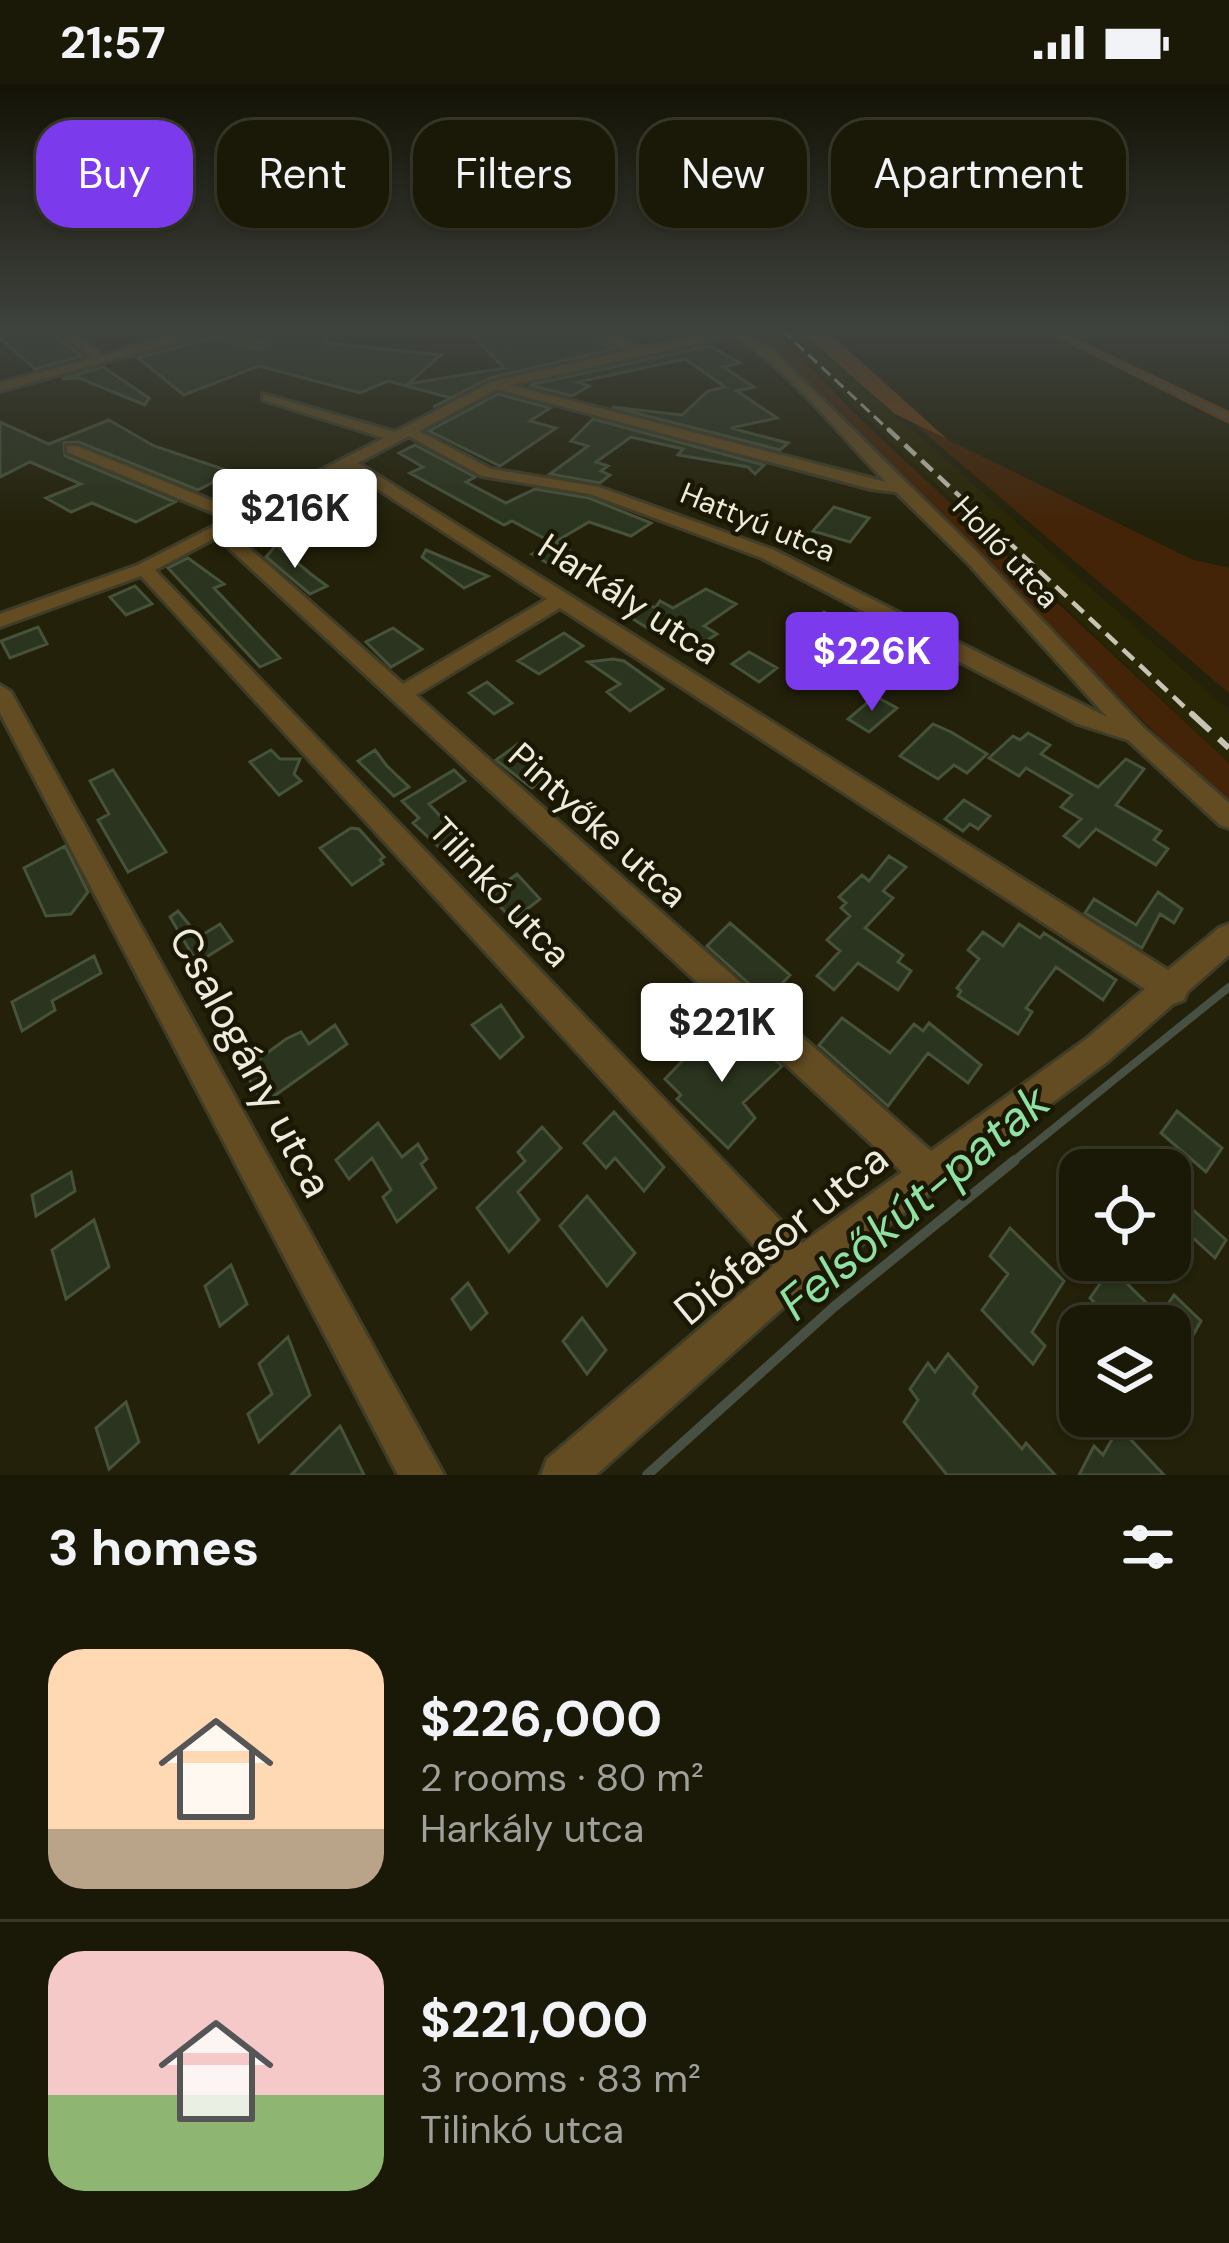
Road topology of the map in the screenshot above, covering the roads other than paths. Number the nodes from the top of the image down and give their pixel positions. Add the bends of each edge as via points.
1 (477, 395) edge
2 (533, 395) edge
3 (813, 395) edge
4 (268, 397) dead end
5 (400, 435) junction
6 (72, 449) dead end
7 (349, 464) junction
8 (902, 488) junction
9 (231, 525) junction
10 (144, 569) junction
11 (563, 598) junction
12 (0, 621) edge
13 (0, 692) edge
14 (400, 695) junction
15 (1136, 734) junction
16 (1229, 818) edge
17 (1229, 937) edge
18 (1173, 989) junction
19 (929, 1173) junction
20 (800, 1268) junction
21 (422, 1475) edge
22 (563, 1475) edge

1 - 5 street
2 - 8 street
3 - 8 street, Holló utca
4 - 5 street, Hattyú utca
5 - 7 street
5 - 15 street, Hattyú utca via 487,473 593,490 768,554 1087,718
6 - 9 street
7 - 9 street
7 - 11 street, Harkály utca
8 - 15 street, Holló utca
9 - 10 street
9 - 14 street, Pintyőke utca
10 - 12 street
10 - 20 street, Tilinkó utca
11 - 14 street
11 - 18 street, Harkály utca
13 - 21 street, Csalogány utca
14 - 19 street, Pintyőke utca
15 - 16 street, Holló utca
17 - 18 street, Diófasor utca
18 - 19 street, Diófasor utca
19 - 20 street, Diófasor utca
20 - 22 street, Diófasor utca

